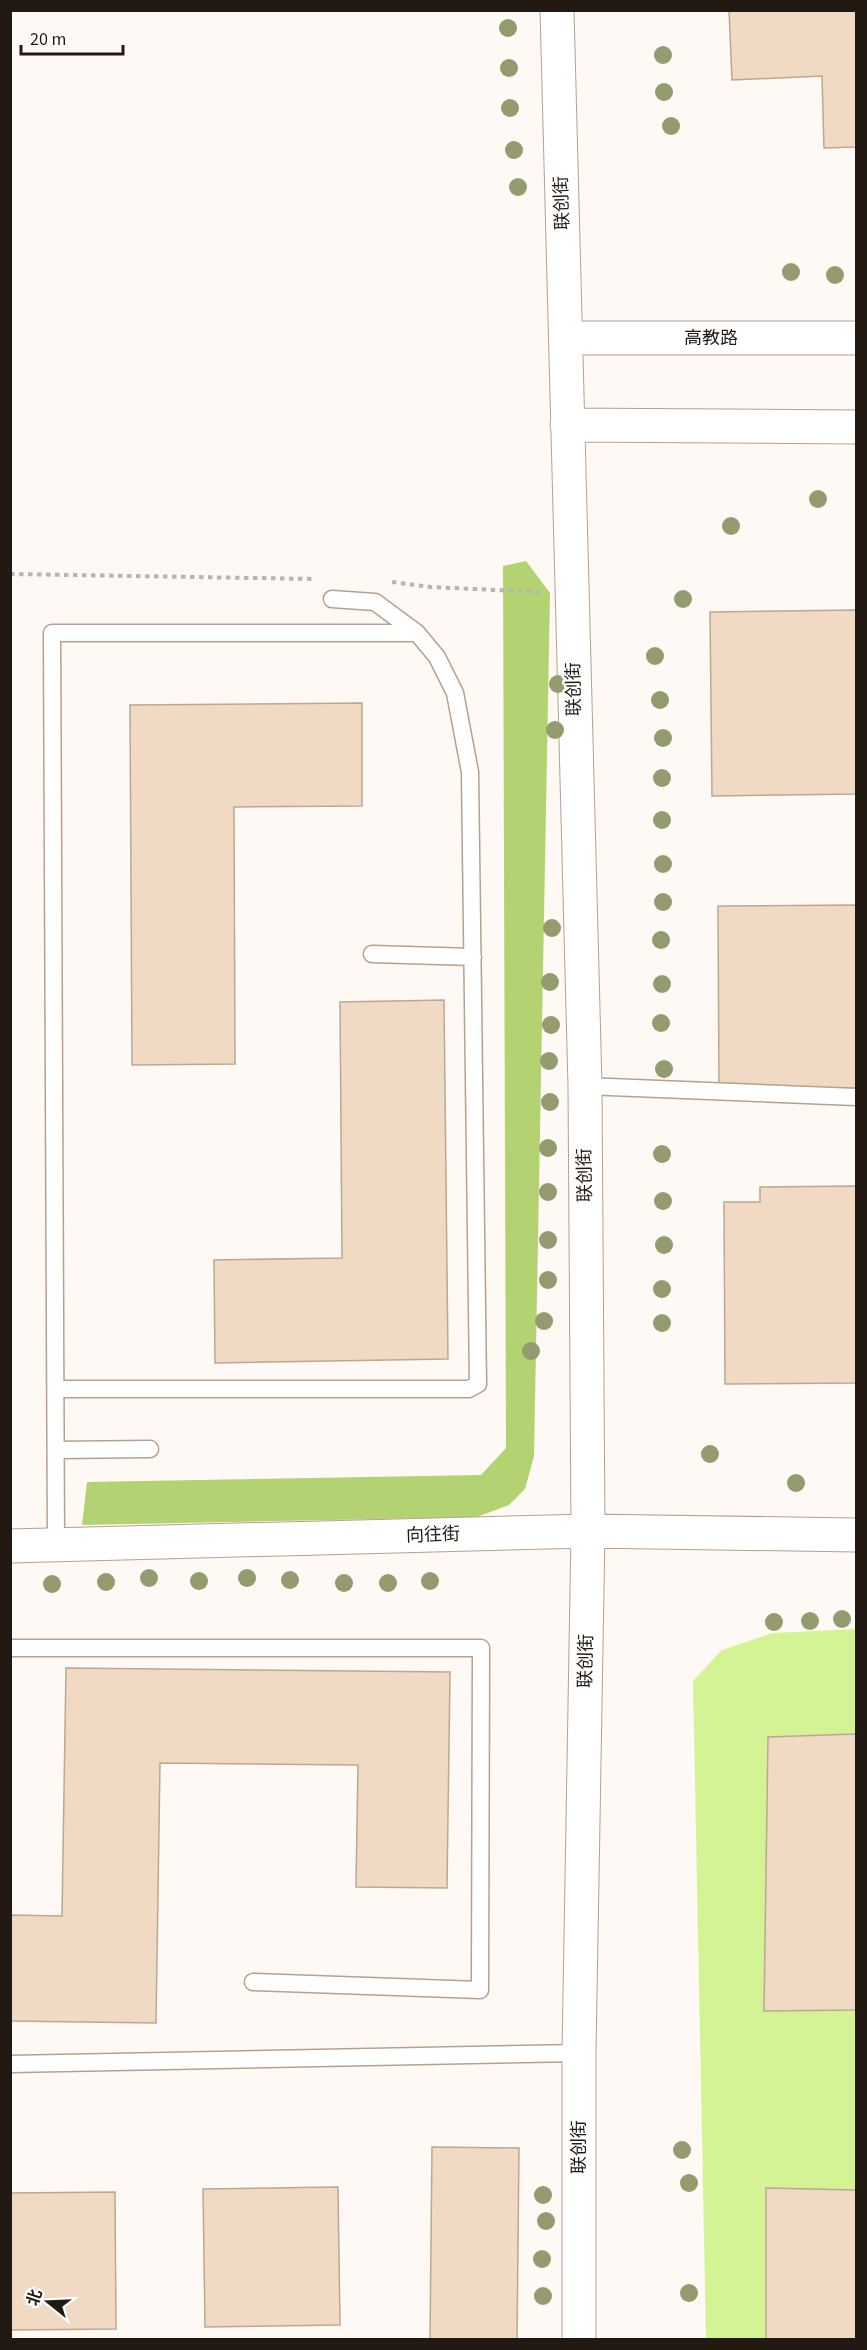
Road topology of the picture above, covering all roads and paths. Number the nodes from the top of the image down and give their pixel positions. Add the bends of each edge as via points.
1 (557, 10) edge
2 (566, 338) junction
3 (856, 338) edge
4 (567, 425) junction
5 (856, 427) edge
6 (10, 574) edge
7 (325, 579) dead end
8 (383, 580) dead end
9 (572, 593) junction
10 (332, 599) dead end
11 (417, 633) junction
12 (372, 954) dead end
13 (473, 957) junction
14 (585, 1086) junction
15 (856, 1097) edge
16 (56, 1389) junction
17 (150, 1449) dead end
18 (56, 1450) junction
19 (588, 1531) junction
20 (856, 1535) edge
21 (56, 1545) junction
22 (10, 1546) edge
23 (10, 1648) edge
24 (253, 1982) dead end
25 (579, 2053) junction
26 (10, 2064) edge
27 (579, 2340) edge

1 - 2 street, 联创街
2 - 3 street, 高教路
2 - 4 street, 联创街
4 - 5 street
4 - 9 street, 联创街
6 - 7 path
8 - 9 path via 431,587
9 - 14 street, 联创街
10 - 11 lane via 375,602
11 - 13 lane via 437,657 455,693 470,772
11 - 16 lane via 52,633
12 - 13 lane
13 - 16 lane via 478,1384 469,1389
14 - 15 lane
14 - 19 street, 联创街
16 - 18 lane
17 - 18 lane
18 - 21 lane
19 - 20 street, 向往街
19 - 21 street, 向往街
19 - 25 street, 联创街
21 - 22 street, 向往街
23 - 24 lane via 481,1648 480,1990
25 - 26 lane
25 - 27 street, 联创街

